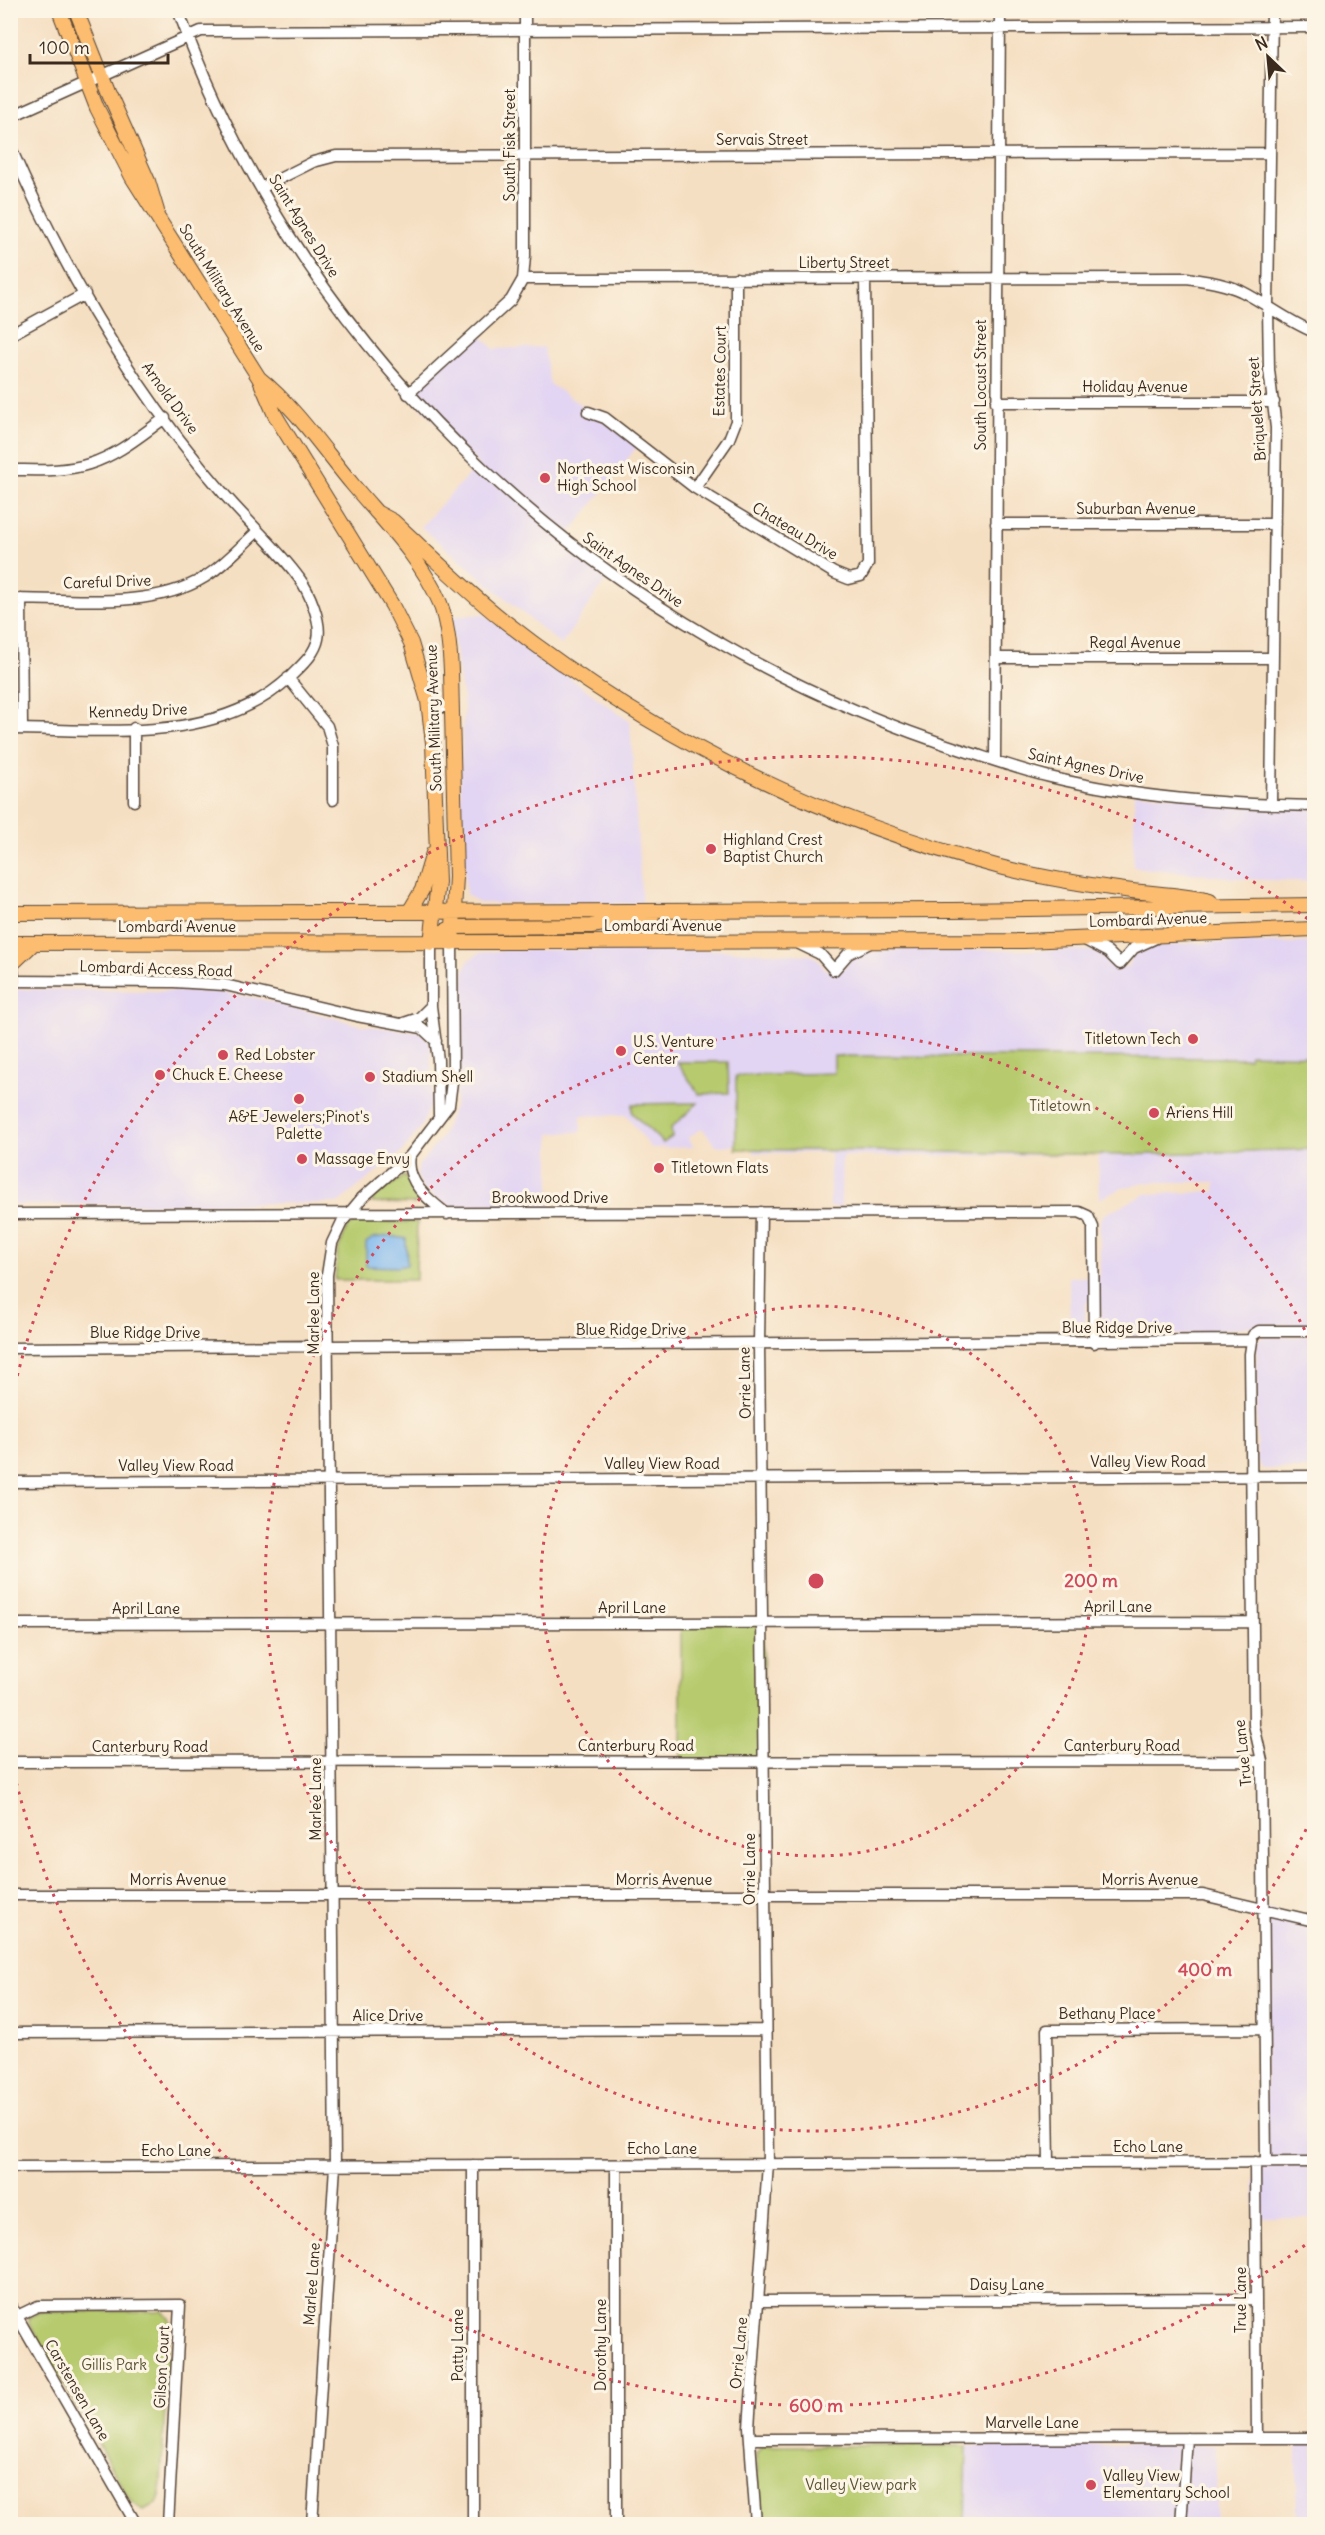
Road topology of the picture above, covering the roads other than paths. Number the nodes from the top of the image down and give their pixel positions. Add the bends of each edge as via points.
1 (59, 10) edge
2 (76, 10) edge
3 (178, 10) edge
4 (525, 10) edge
5 (1000, 10) edge
6 (1272, 10) edge
7 (1314, 27) edge
8 (1271, 28) junction
9 (1000, 29) junction
10 (525, 30) junction
11 (188, 38) junction
12 (101, 75) junction
13 (86, 82) junction
14 (10, 117) edge
15 (10, 146) edge
16 (1270, 153) junction
17 (998, 154) junction
18 (525, 155) junction
19 (261, 188) junction
20 (158, 216) junction
21 (736, 278) junction
22 (865, 278) junction
23 (996, 278) junction
24 (523, 279) junction
25 (85, 294) junction
26 (1268, 308) junction
27 (1314, 332) edge
28 (10, 335) edge
29 (259, 378) junction
30 (408, 393) junction
31 (996, 402) junction
32 (1274, 402) junction
33 (588, 412) dead end
34 (165, 418) junction
35 (10, 470) edge
36 (695, 488) junction
37 (376, 512) junction
38 (996, 524) junction
39 (1275, 524) junction
40 (257, 532) junction
41 (16, 599) edge
42 (315, 650) joint
43 (997, 658) junction
44 (1273, 658) junction
45 (288, 678) junction
46 (429, 707) junction
47 (451, 707) junction
48 (134, 728) junction
49 (16, 729) edge
50 (995, 760) junction
51 (333, 800) dead end
52 (134, 801) dead end
53 (1271, 805) junction
54 (1314, 806) edge
55 (436, 846) junction
56 (1314, 905) edge
57 (1226, 907) junction
58 (671, 911) junction
59 (409, 912) junction
60 (436, 912) junction
61 (454, 912) junction
62 (10, 913) edge
63 (453, 927) junction
64 (1314, 929) edge
65 (1159, 936) junction
66 (1083, 939) junction
67 (879, 941) junction
68 (794, 942) junction
69 (431, 943) junction
70 (452, 943) junction
71 (10, 944) edge
72 (33, 944) junction
73 (11, 962) edge
74 (12, 981) edge
75 (431, 1006) junction
76 (404, 1023) junction
77 (436, 1041) junction
78 (439, 1115) junction
79 (410, 1156) junction
80 (760, 1212) junction
81 (349, 1213) junction
82 (10, 1214) edge
83 (447, 1214) junction
84 (1314, 1331) edge
85 (1252, 1340) junction
86 (1094, 1343) junction
87 (759, 1344) junction
88 (328, 1347) junction
89 (10, 1348) edge
90 (1252, 1476) junction
91 (1314, 1476) edge
92 (762, 1479) junction
93 (329, 1480) junction
94 (10, 1482) edge
95 (1253, 1622) junction
96 (763, 1623) junction
97 (10, 1624) edge
98 (330, 1624) junction
99 (1262, 1761) junction
100 (10, 1762) edge
101 (331, 1762) junction
102 (764, 1762) junction
103 (10, 1895) edge
104 (332, 1895) junction
105 (765, 1895) junction
106 (1264, 1908) junction
107 (1314, 1921) edge
108 (1265, 2028) junction
109 (766, 2030) junction
110 (333, 2032) junction
111 (10, 2033) edge
112 (1261, 2162) junction
113 (1314, 2162) edge
114 (1048, 2163) junction
115 (768, 2164) junction
116 (473, 2165) junction
117 (616, 2165) junction
118 (335, 2166) junction
119 (10, 2167) edge
120 (1256, 2300) junction
121 (759, 2301) junction
122 (10, 2304) edge
123 (17, 2316) junction
124 (1186, 2438) junction
125 (1257, 2438) junction
126 (1314, 2438) edge
127 (750, 2439) junction
128 (136, 2524) edge
129 (168, 2524) edge
130 (312, 2524) edge
131 (473, 2524) edge
132 (616, 2524) edge
133 (756, 2524) edge
134 (1181, 2524) edge

1 - 13 main road, South Military Avenue
2 - 12 main road, South Military Avenue
3 - 11 street, Saint Agnes Drive
4 - 10 street, South Fisk Street
5 - 9 street, South Locust Street
6 - 8 street, Briquelet Street
7 - 8 street
8 - 9 street
8 - 16 street, Briquelet Street
9 - 10 street
9 - 17 street, South Locust Street
10 - 11 street via 201,32
10 - 18 street, South Fisk Street
11 - 12 street
11 - 19 street, Saint Agnes Drive via 226,123
12 - 13 street
12 - 20 main road, South Military Avenue via 148,181
13 - 14 street
13 - 20 main road, South Military Avenue via 132,177
15 - 25 street, Arnold Drive
16 - 17 street, Servais Street
16 - 26 street, Briquelet Street
17 - 18 street, Servais Street
17 - 23 street, South Locust Street
18 - 19 street, Servais Street via 336,156 313,162
18 - 24 street, South Fisk Street
19 - 30 street, Saint Agnes Drive via 318,279
20 - 29 main road, South Military Avenue
21 - 22 street, Liberty Street
21 - 24 street, Liberty Street
21 - 36 street, Estates Court via 736,421 729,439
22 - 23 street, Liberty Street
22 - 36 street, Chateau Drive via 868,564 861,576 849,579 834,573
23 - 26 street, Liberty Street via 1187,278 1223,284
23 - 31 street, South Locust Street
24 - 30 street via 511,300
25 - 28 street
25 - 34 street, Arnold Drive
26 - 27 street, Liberty Street
26 - 32 street, Briquelet Street
29 - 37 main road, South Military Avenue via 295,413
29 - 46 main road, South Military Avenue via 290,441 401,620
30 - 50 street, Saint Agnes Drive via 500,486 583,555 668,614 762,668 839,705
31 - 32 street, Holiday Avenue
31 - 38 street, South Locust Street
32 - 39 street, Briquelet Street
33 - 36 street, Chateau Drive via 605,418
34 - 35 street via 121,449 89,464 57,470
34 - 40 street, Arnold Drive
37 - 47 main road, South Military Avenue via 418,564 439,603 448,638
37 - 57 main road via 393,521 502,619 591,685 750,776 889,832 1001,867 1095,886 1204,900
38 - 39 street, Suburban Avenue
38 - 43 street, South Locust Street
39 - 44 street, Briquelet Street
40 - 41 street, Careful Drive via 205,577 172,592 138,598
40 - 42 street, Arnold Drive via 300,579 317,618 319,636
41 - 49 street
42 - 45 street, Kennedy Drive
43 - 44 street, Regal Avenue
43 - 50 street, South Locust Street
44 - 53 street, Briquelet Street
45 - 48 street, Kennedy Drive via 249,705 225,715 178,727
45 - 51 street via 327,726 333,746
46 - 47 street
46 - 55 main road, South Military Avenue
47 - 61 main road, South Military Avenue
48 - 49 street, Kennedy Drive
48 - 52 street
50 - 53 street, Saint Agnes Drive via 1050,777 1127,792
53 - 54 street, Saint Agnes Drive
55 - 59 main road via 422,890
55 - 60 main road, South Military Avenue
56 - 57 main road, Lombardi Avenue
57 - 58 main road, Lombardi Avenue
58 - 61 main road, Lombardi Avenue
58 - 63 main road via 597,926
59 - 60 main road, Lombardi Avenue
59 - 62 main road, Lombardi Avenue
60 - 61 main road, Lombardi Avenue
60 - 69 main road, South Military Avenue
61 - 63 main road, South Military Avenue
63 - 69 main road
63 - 70 main road, South Military Avenue
64 - 65 main road, Lombardi Avenue
65 - 66 main road, Lombardi Avenue
65 - 66 street via 1134,948 1120,964 1108,952
66 - 67 main road, Lombardi Avenue
67 - 68 main road, Lombardi Avenue
67 - 68 street via 851,951 834,970 820,954
68 - 70 main road, Lombardi Avenue
69 - 70 main road, Lombardi Avenue
69 - 72 main road, Lombardi Avenue
69 - 75 street
70 - 78 street, Marlee Lane via 452,1087 449,1105
71 - 72 main road, Lombardi Avenue
72 - 73 main road
73 - 74 main road
74 - 76 street, Lombardi Access Road via 217,984
75 - 76 street via 419,1018
75 - 77 street
76 - 77 street, Lombardi Access Road via 424,1029
77 - 78 street
78 - 79 street, Marlee Lane
79 - 81 street, Marlee Lane
79 - 83 street via 409,1170 415,1182
80 - 83 street, Brookwood Drive
80 - 86 street, Brookwood Drive via 1076,1211 1089,1216 1093,1233
80 - 87 street, Orrie Lane
81 - 82 street, Brookwood Drive
81 - 83 street, Brookwood Drive
81 - 88 street, Marlee Lane via 335,1234 327,1275
84 - 85 street, Blue Ridge Drive via 1258,1331
85 - 86 street, Blue Ridge Drive
85 - 90 street, True Lane
86 - 87 street, Blue Ridge Drive
87 - 88 street, Blue Ridge Drive
87 - 92 street, Orrie Lane
88 - 89 street, Blue Ridge Drive
88 - 93 street, Marlee Lane
90 - 91 street, Valley View Road
90 - 92 street, Valley View Road
90 - 95 street, True Lane
92 - 93 street, Valley View Road
92 - 96 street, Orrie Lane
93 - 94 street, Valley View Road
93 - 98 street, Marlee Lane
95 - 96 street, April Lane
95 - 99 street, True Lane via 1254,1725
96 - 98 street, April Lane
96 - 102 street, Orrie Lane
97 - 98 street, April Lane
98 - 101 street, Marlee Lane
99 - 102 street, Canterbury Road
99 - 106 street, True Lane
100 - 101 street, Canterbury Road
101 - 102 street, Canterbury Road
101 - 104 street, Marlee Lane
102 - 105 street, Orrie Lane
103 - 104 street, Morris Avenue
104 - 105 street, Morris Avenue
104 - 110 street, Marlee Lane
105 - 106 street, Morris Avenue via 1203,1895
105 - 109 street, Orrie Lane
106 - 107 street, Morris Avenue
106 - 108 street, True Lane
108 - 112 street, True Lane
108 - 114 street, Bethany Place via 1047,2030
109 - 110 street, Alice Drive
109 - 115 street, Orrie Lane
110 - 111 street, Alice Drive
110 - 118 street, Marlee Lane
112 - 113 street, Echo Lane
112 - 114 street, Echo Lane
112 - 120 street, True Lane
114 - 115 street, Echo Lane
115 - 117 street, Echo Lane
115 - 121 street, Orrie Lane
116 - 117 street, Echo Lane
116 - 118 street, Echo Lane
116 - 131 street, Patty Lane
117 - 132 street, Dorothy Lane
118 - 119 street, Echo Lane
118 - 130 street, Marlee Lane
120 - 121 street, Daisy Lane
120 - 125 street, True Lane
121 - 127 street, Orrie Lane
122 - 123 street, Carstensen Lane
123 - 128 street, Carstensen Lane
123 - 129 street, Gilson Court via 38,2306 180,2305
124 - 125 street, Marvelle Lane
124 - 127 street, Marvelle Lane
124 - 134 street
125 - 126 street, Marvelle Lane
127 - 133 street, Orrie Lane

